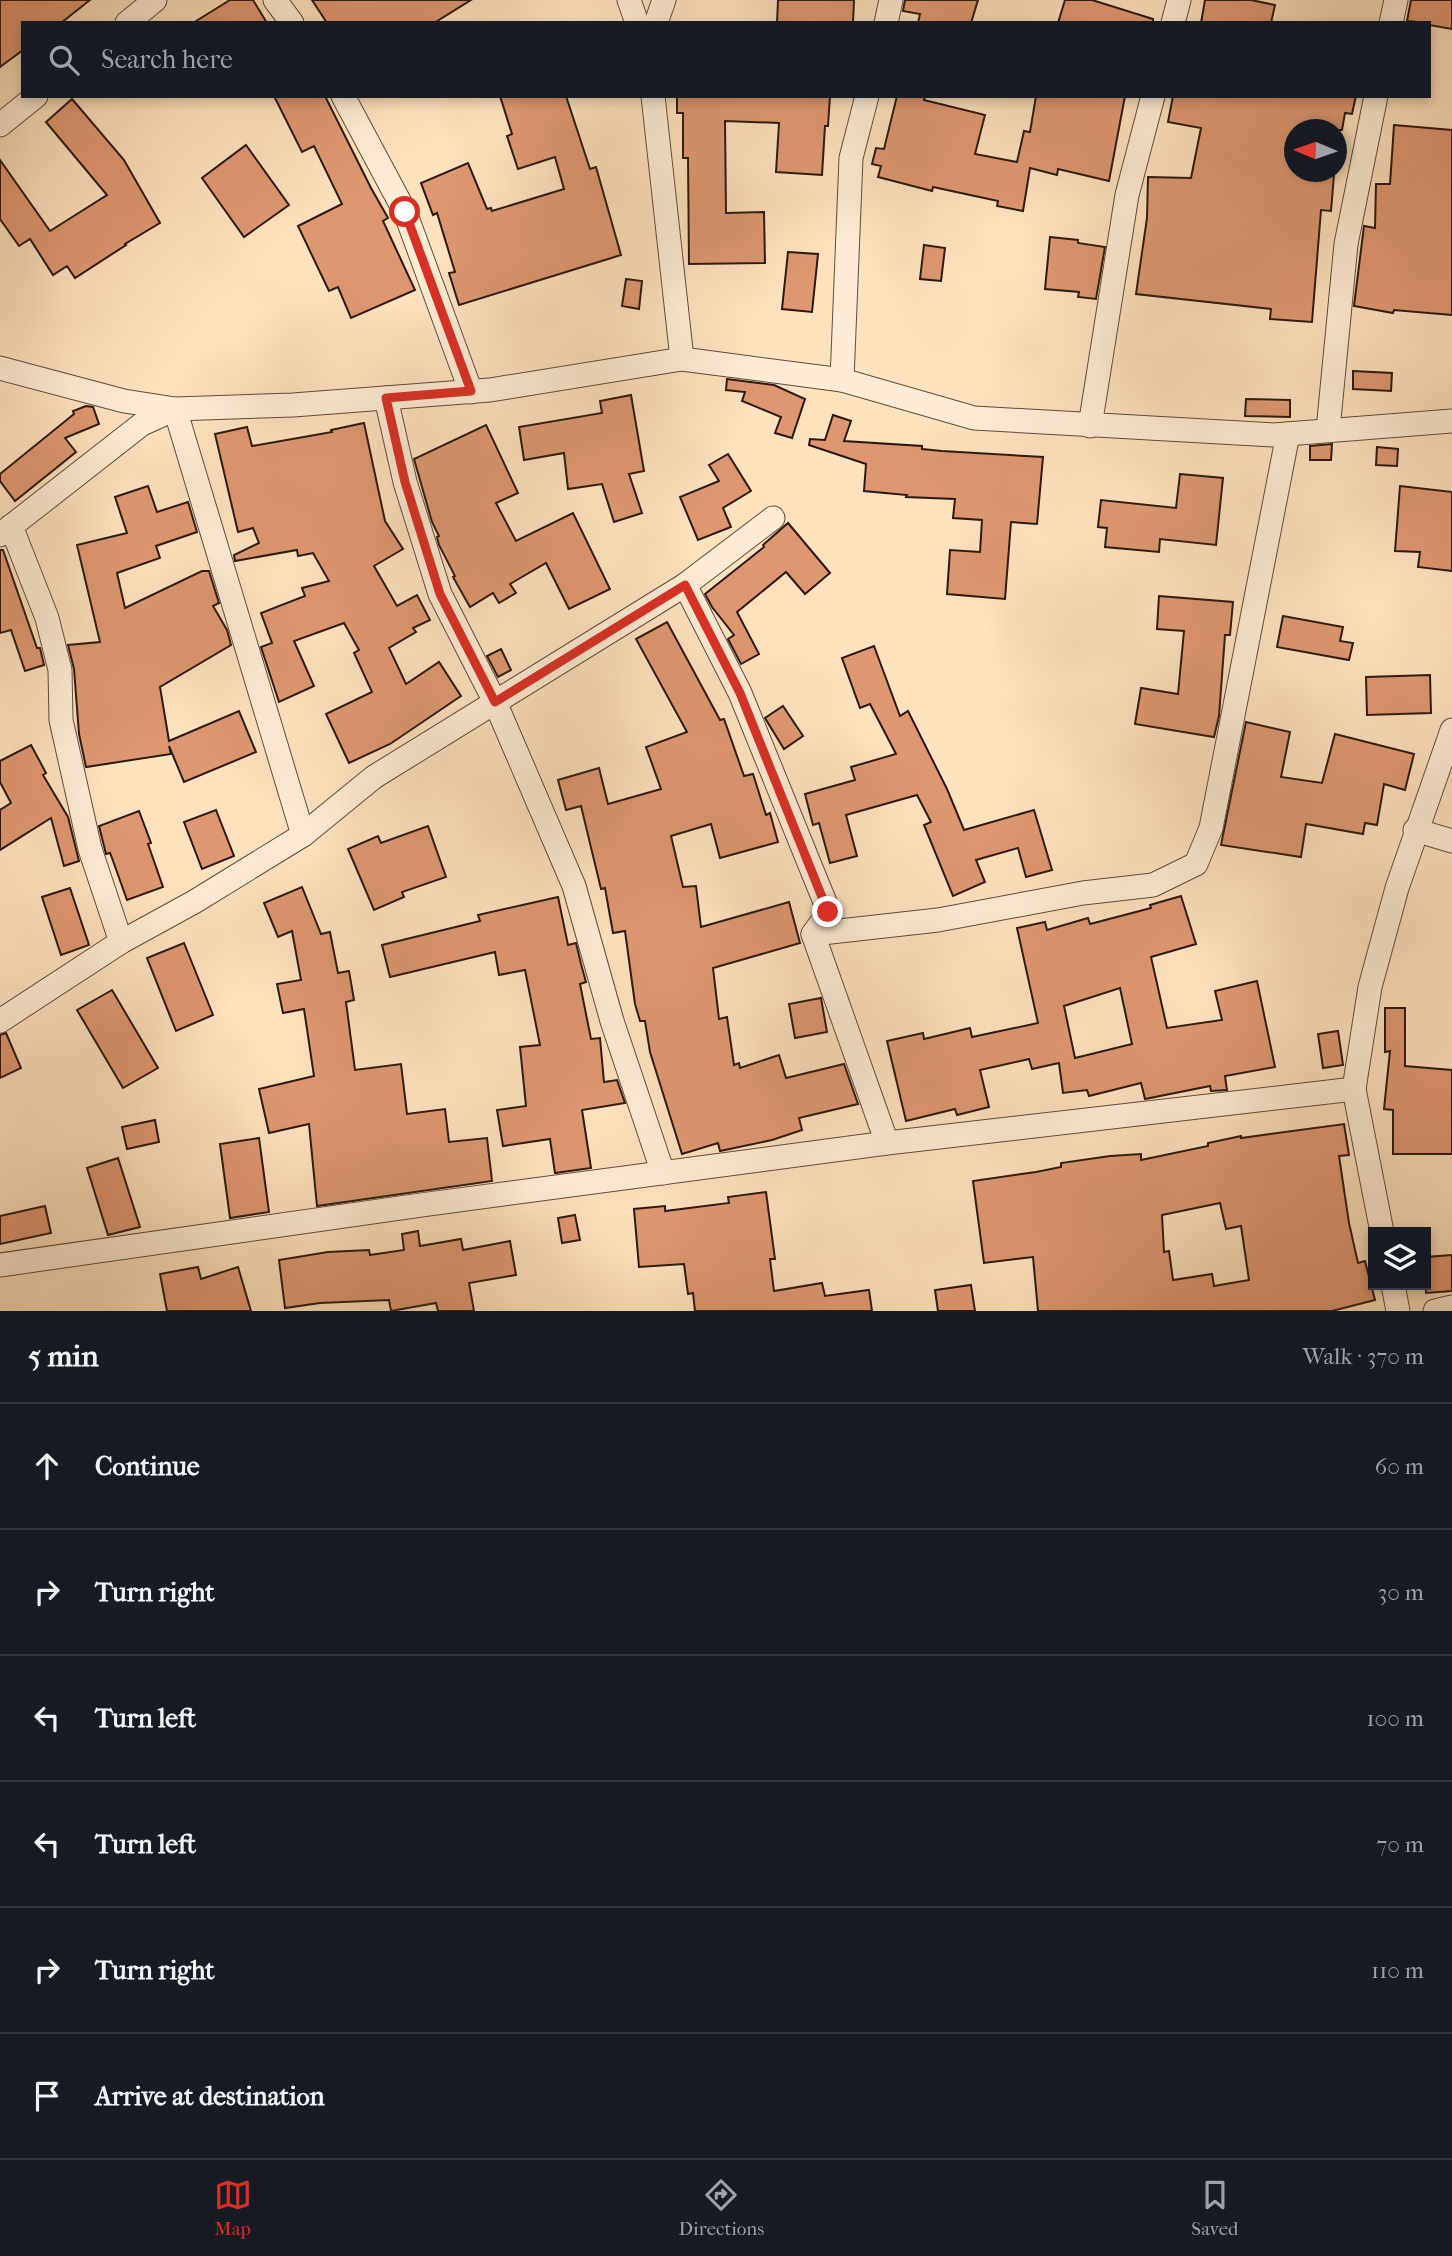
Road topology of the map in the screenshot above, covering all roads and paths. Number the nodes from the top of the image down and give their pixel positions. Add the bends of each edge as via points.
1 (155, 0) edge
2 (275, 0) edge
3 (629, 0) edge
4 (664, 0) edge
5 (891, 0) edge
6 (1179, 0) edge
7 (1396, 0) edge
8 (129, 21) edge
9 (291, 21) edge
10 (636, 21) edge
11 (657, 21) edge
12 (886, 21) edge
13 (1174, 21) edge
14 (1391, 21) edge
15 (34, 98) edge
16 (345, 98) edge
17 (653, 98) edge
18 (866, 98) edge
19 (1152, 98) edge
20 (1376, 98) edge
21 (0, 125) edge
22 (682, 359) junction
23 (0, 369) edge
24 (842, 380) junction
25 (471, 391) junction
26 (386, 398) junction
27 (175, 409) junction
28 (1452, 421) edge
29 (1090, 426) junction
30 (1328, 430) junction
31 (1288, 434) junction
32 (773, 518) dead end
33 (5, 531) edge
34 (685, 585) junction
35 (495, 702) junction
36 (1452, 730) edge
37 (1415, 830) junction
38 (303, 835) junction
39 (1452, 841) edge
40 (814, 934) junction
41 (121, 942) junction
42 (0, 1021) edge
43 (1354, 1089) junction
44 (887, 1143) junction
45 (663, 1173) junction
46 (1381, 1227) edge
47 (0, 1265) edge
48 (1394, 1290) edge
49 (1452, 1307) edge
50 (1398, 1311) edge
51 (1435, 1311) edge

1 - 8 street
2 - 9 street
3 - 10 street
4 - 11 street
5 - 12 street
6 - 13 street
7 - 14 street
15 - 21 street
16 - 25 street via 405,212
17 - 22 street
18 - 24 street via 851,158
19 - 29 street via 1127,195
20 - 30 street via 1346,244
22 - 24 street
22 - 25 street
23 - 27 street via 124,401
24 - 29 street via 974,418
25 - 26 street
26 - 27 street
26 - 35 street via 405,482 440,594
27 - 33 street via 142,424
27 - 38 street
28 - 30 street
29 - 31 street
30 - 31 street
31 - 40 street via 1211,828 1196,864 1153,885 937,920
32 - 34 street
33 - 41 street via 47,618 60,670 61,720 90,849
34 - 35 street
34 - 40 street via 740,693 828,912
35 - 38 street via 374,777
35 - 45 street via 574,886 612,1021
36 - 37 street
37 - 39 street
37 - 43 street via 1370,987
38 - 41 street
40 - 44 street
41 - 42 street
43 - 44 street
43 - 46 street
44 - 45 street
45 - 47 street
48 - 50 street
49 - 51 street

